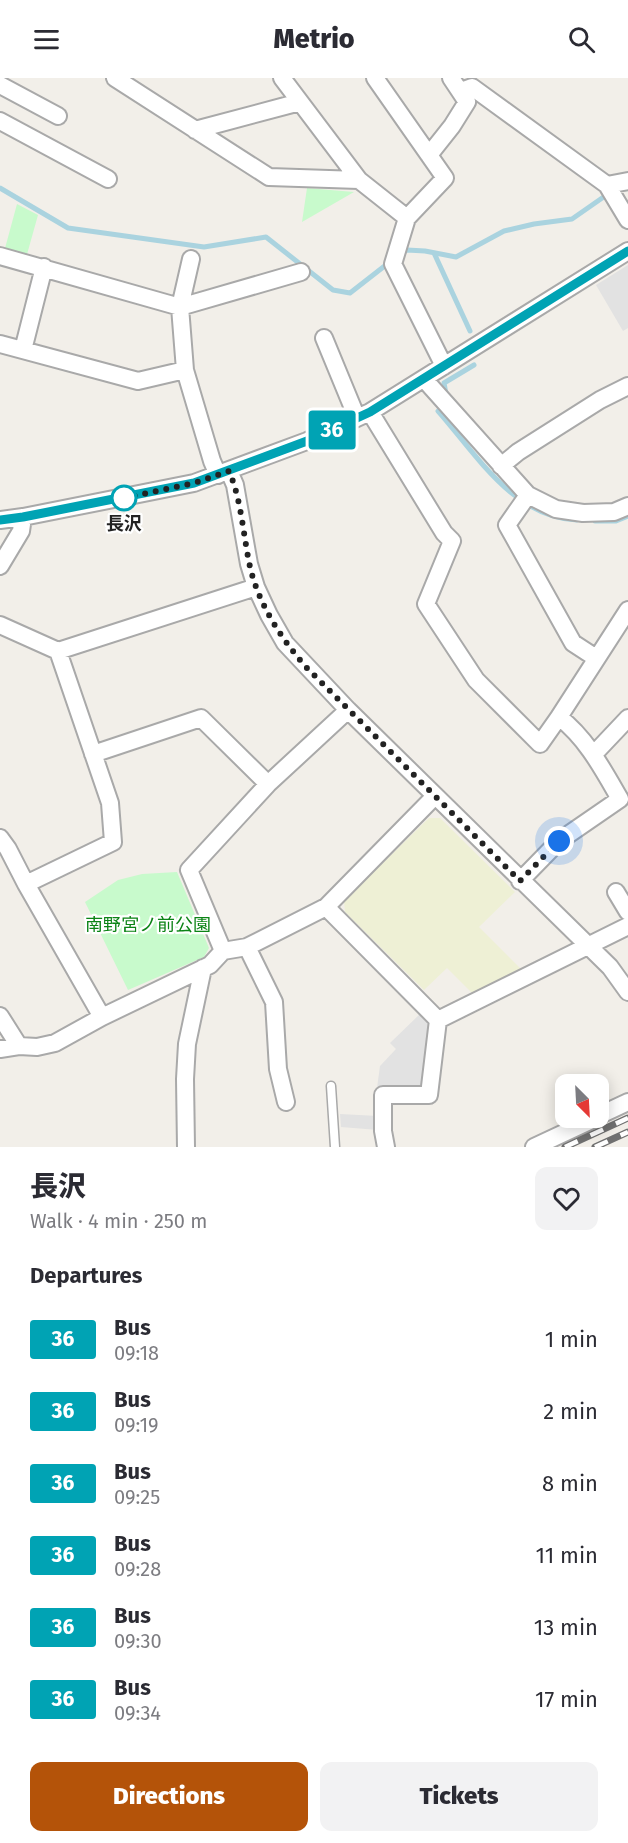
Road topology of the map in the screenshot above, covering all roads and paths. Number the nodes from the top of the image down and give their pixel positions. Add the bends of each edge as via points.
1 (115, 78) edge
2 (282, 78) edge
3 (375, 78) edge
4 (0, 85) edge
5 (456, 85) edge
6 (300, 102) junction
7 (58, 116) dead end
8 (0, 122) edge
9 (195, 130) junction
10 (429, 155) junction
11 (108, 179) dead end
12 (359, 180) junction
13 (628, 181) edge
14 (607, 185) junction
15 (407, 218) junction
16 (628, 220) edge
17 (628, 251) edge
18 (0, 256) edge
19 (191, 259) dead end
20 (44, 267) junction
21 (301, 272) dead end
22 (180, 307) junction
23 (324, 338) dead end
24 (0, 344) edge
25 (23, 350) junction
26 (444, 366) junction
27 (185, 370) junction
28 (424, 379) junction
29 (628, 386) edge
30 (364, 415) junction
31 (501, 466) junction
32 (224, 473) junction
33 (528, 495) junction
34 (628, 506) edge
35 (23, 517) junction
36 (0, 520) edge
37 (0, 566) edge
38 (256, 587) junction
39 (628, 610) edge
40 (0, 625) edge
41 (58, 651) junction
42 (597, 658) junction
43 (348, 710) junction
44 (559, 717) junction
45 (628, 718) edge
46 (93, 754) junction
47 (594, 754) junction
48 (268, 784) junction
49 (435, 796) junction
50 (0, 838) edge
51 (520, 881) junction
52 (26, 884) junction
53 (615, 892) dead end
54 (326, 907) junction
55 (628, 912) edge
56 (628, 926) edge
57 (588, 945) junction
58 (247, 947) junction
59 (223, 951) junction
60 (203, 968) junction
61 (628, 992) edge
62 (0, 1016) edge
63 (102, 1017) junction
64 (438, 1020) junction
65 (19, 1046) junction
66 (0, 1049) edge
67 (332, 1086) dead end
68 (286, 1102) dead end
69 (628, 1102) edge
70 (609, 1111) edge
71 (574, 1128) edge
72 (186, 1147) edge
73 (334, 1147) edge
74 (386, 1147) edge
75 (534, 1147) edge

1 - 9 street
2 - 6 street
3 - 10 street
4 - 7 street
5 - 10 street via 467,102
5 - 14 street via 472,87
6 - 9 street
6 - 12 street
8 - 11 street
9 - 12 street via 268,177
10 - 15 street via 445,178
12 - 15 street
13 - 14 street
14 - 16 street
15 - 26 street via 395,258
17 - 26 street
18 - 20 street
19 - 22 street
20 - 22 street
20 - 25 street
21 - 22 street
22 - 27 street
23 - 30 street
24 - 25 street
25 - 27 street via 138,381
26 - 28 street
27 - 32 street via 212,461
28 - 30 street
28 - 31 street
29 - 31 street via 600,400
30 - 32 street
30 - 44 street via 452,541 426,604 476,680 540,744
31 - 33 street
32 - 35 street via 156,492
32 - 38 street via 235,485
33 - 34 street via 556,509 582,513 614,512
33 - 42 street via 507,525 573,643
35 - 36 street
35 - 37 street via 21,531
38 - 41 street
38 - 43 street via 285,644
39 - 42 street
40 - 41 street
41 - 46 street
42 - 44 street
43 - 48 street
43 - 49 street
44 - 47 street via 575,729
45 - 47 street
46 - 48 street via 201,718
46 - 52 street via 110,803 113,842
47 - 51 street via 620,799 559,841
48 - 59 street via 189,870
49 - 51 street
49 - 54 street
50 - 52 street
51 - 57 street
52 - 63 street
53 - 55 street
54 - 58 street
54 - 64 street
56 - 57 street
57 - 61 street via 610,966
57 - 64 street
58 - 59 street
58 - 68 street via 274,1002 278,1069
59 - 60 street
60 - 63 street
60 - 72 street via 187,1044
62 - 65 street
63 - 65 street via 55,1043
64 - 74 street via 429,1095 383,1095
65 - 66 street
67 - 73 lane
69 - 70 street
71 - 75 street

